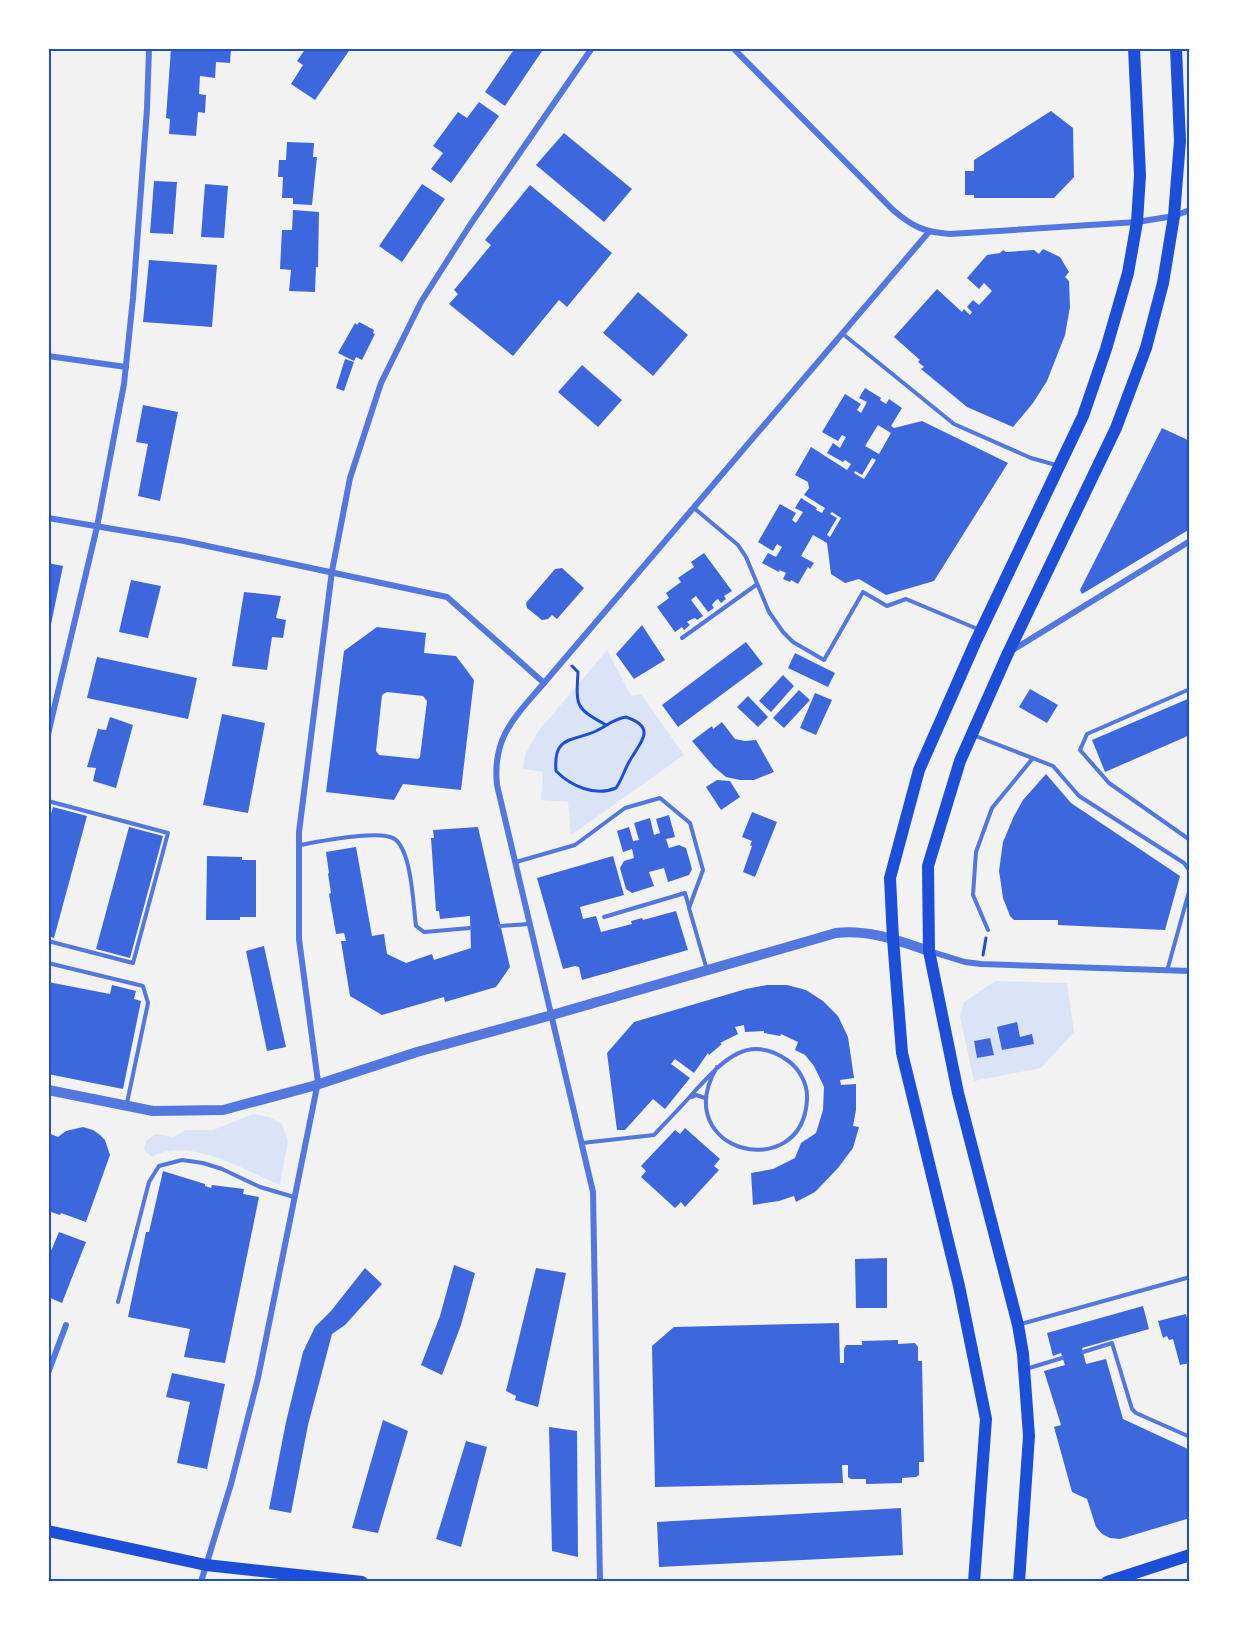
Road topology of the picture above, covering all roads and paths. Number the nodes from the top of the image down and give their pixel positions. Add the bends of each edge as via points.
1 (149, 48) edge
2 (592, 48) edge
3 (733, 48) edge
4 (1134, 48) edge
5 (1176, 48) edge
6 (1190, 210) edge
7 (1174, 216) junction
8 (1137, 222) junction
9 (928, 232) junction
10 (842, 333) junction
11 (48, 356) edge
12 (126, 367) junction
13 (1059, 466) junction
14 (693, 508) junction
15 (48, 518) edge
16 (98, 527) junction
17 (1190, 541) edge
18 (332, 571) junction
19 (756, 585) junction
20 (981, 630) junction
21 (682, 638) dead end
22 (1008, 653) junction
23 (564, 660) junction
24 (544, 683) junction
25 (1190, 689) edge
26 (606, 725) junction
27 (48, 734) edge
28 (972, 734) junction
29 (1033, 758) junction
30 (48, 801) edge
31 (1190, 840) edge
32 (299, 845) junction
33 (514, 863) junction
34 (1190, 871) edge
35 (1190, 888) edge
36 (689, 908) junction
37 (604, 917) dead end
38 (530, 924) junction
39 (500, 926) dead end
40 (470, 928) dead end
41 (988, 930) joint
42 (892, 939) junction
43 (48, 941) edge
44 (929, 951) junction
45 (48, 963) edge
46 (981, 964) junction
47 (707, 970) junction
48 (1167, 971) junction
49 (1190, 971) edge
50 (552, 1015) junction
51 (717, 1067) junction
52 (318, 1082) junction
53 (48, 1090) edge
54 (689, 1098) junction
55 (705, 1098) junction
56 (127, 1107) junction
57 (582, 1143) junction
58 (295, 1197) junction
59 (1189, 1277) edge
60 (1190, 1283) edge
61 (117, 1302) dead end
62 (66, 1325) dead end
63 (1018, 1325) junction
64 (1083, 1352) dead end
65 (1062, 1358) dead end
66 (1024, 1369) junction
67 (48, 1373) edge
68 (1190, 1437) edge
69 (48, 1531) edge
70 (1190, 1555) edge
71 (206, 1565) junction
72 (201, 1582) edge
73 (362, 1582) edge
74 (600, 1582) edge
75 (974, 1582) edge
76 (1019, 1582) edge
77 (1107, 1582) edge

1 - 12 street
2 - 18 street via 470,225 416,312 381,383 350,478
3 - 9 street via 893,210 908,223
4 - 8 main road via 1140,175
5 - 7 main road via 1180,141
6 - 7 street
7 - 8 street
7 - 22 main road via 1163,283 1146,348 1116,428
8 - 9 street via 950,234
8 - 13 main road via 1128,273 1106,350 1083,416
9 - 10 street
10 - 13 lane via 954,424
10 - 14 street
11 - 12 street
12 - 16 street
13 - 20 main road
14 - 19 lane via 738,545
14 - 23 street
15 - 16 street
16 - 18 street
16 - 27 street
17 - 22 street
18 - 24 street via 447,597
18 - 32 street
19 - 20 lane via 783,632 824,660 863,592 887,606 906,599
19 - 21 lane
20 - 42 main road via 919,770 890,878
22 - 28 main road
23 - 24 street
23 - 26 path via 578,672 576,700 585,713
24 - 33 street via 509,725 498,748 497,785
25 - 31 lane via 1087,734 1080,750 1109,783
26 - 26 path via 626,717 643,727 644,738 616,788 598,791 566,781 556,771 557,750 562,743
28 - 29 lane
28 - 44 main road via 928,866
29 - 34 lane via 1053,766 1079,796 1184,863
29 - 41 lane via 992,808 976,852 973,895
30 - 43 lane via 168,833 133,963
32 - 40 lane via 381,834 395,838 407,861 416,926 423,932
32 - 52 street via 299,939
33 - 36 lane via 575,845 625,808 660,798 690,823 703,870
33 - 38 street
35 - 48 lane
36 - 37 lane via 685,893
36 - 47 lane
38 - 39 lane
38 - 50 street
41 - 46 path
42 - 44 street
42 - 47 street via 861,932 836,933
42 - 75 main road via 902,1053 959,1286 986,1419
44 - 46 street
44 - 63 main road via 958,1093
45 - 56 lane via 142,986 148,1003
46 - 48 street
47 - 50 street
48 - 49 street
50 - 52 street
50 - 57 street
51 - 54 lane
51 - 55 lane
51 - 55 lane via 745,1050 778,1053 792,1063 807,1093 800,1126 774,1148 740,1149 714,1129
52 - 56 street via 223,1110 153,1111
52 - 58 street
53 - 56 street
54 - 55 lane
54 - 57 lane via 654,1135
57 - 74 street via 593,1191
58 - 61 lane via 203,1163 182,1160 159,1166 149,1182
58 - 71 street via 258,1378
59 - 60 lane
59 - 63 lane
62 - 67 street
63 - 66 main road
64 - 68 lane via 1112,1343 1132,1409
65 - 66 lane
66 - 76 main road via 1029,1436
69 - 71 main road
70 - 77 main road
71 - 72 street
71 - 73 main road

